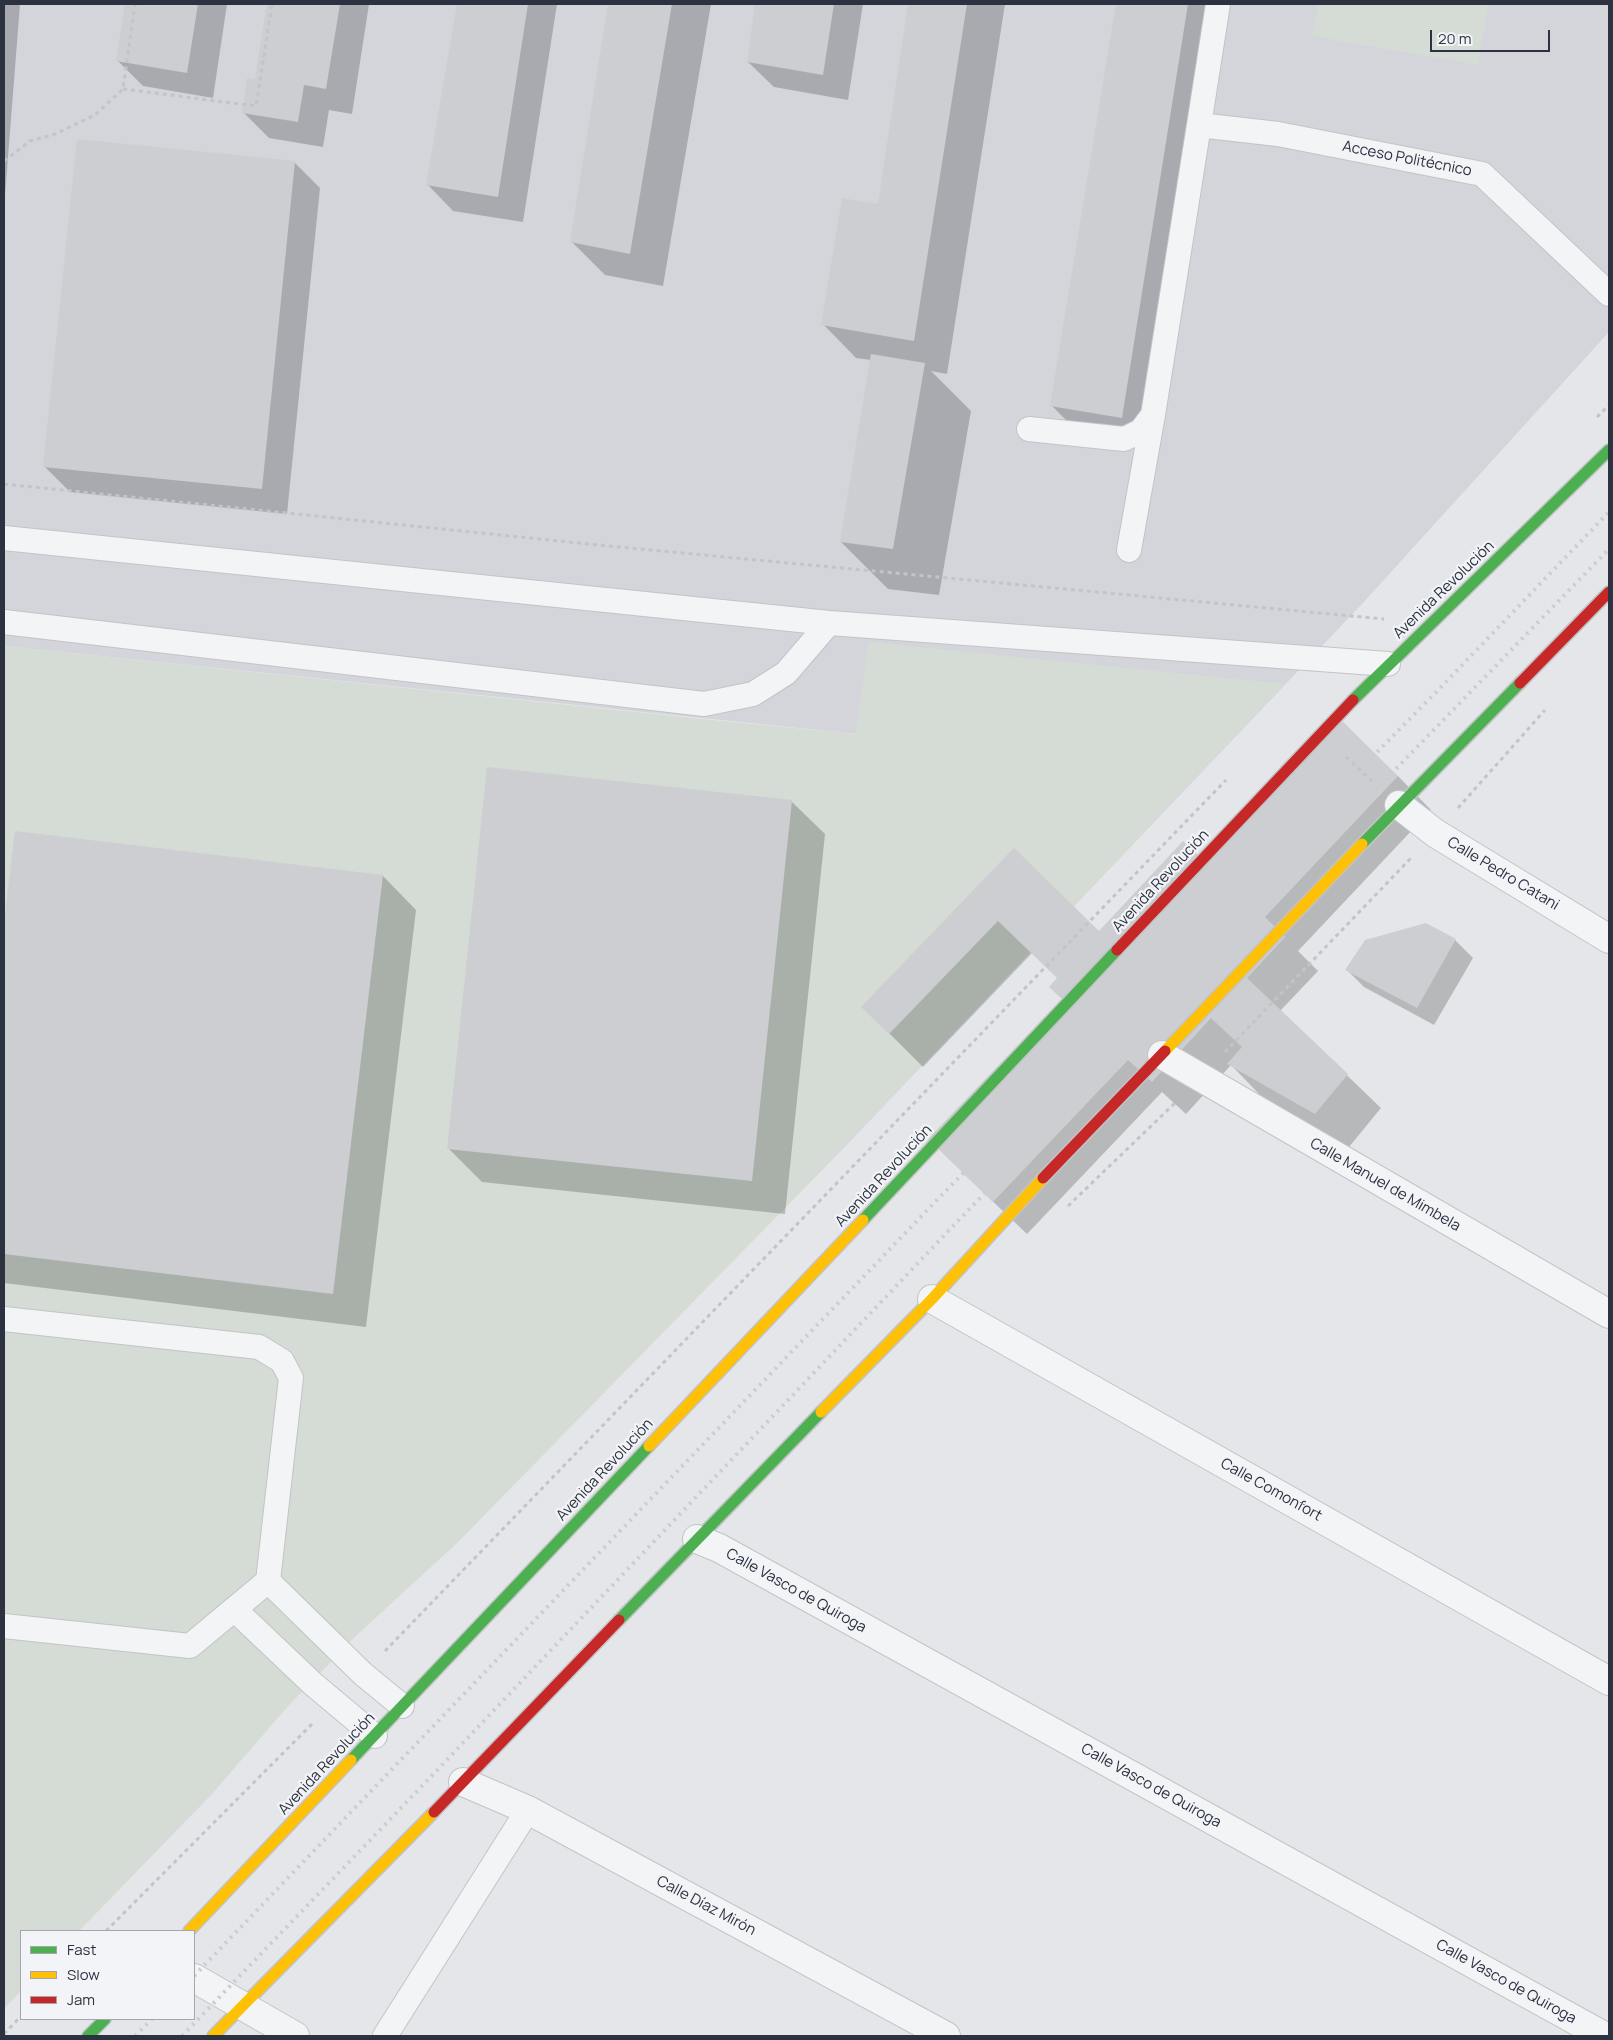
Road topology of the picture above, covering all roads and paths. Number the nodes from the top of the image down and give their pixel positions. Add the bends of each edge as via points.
1 (135, 4) edge
2 (272, 4) edge
3 (1218, 4) edge
4 (124, 89) junction
5 (1199, 125) junction
6 (4, 160) edge
7 (1609, 294) edge
8 (1609, 405) edge
9 (1153, 415) junction
10 (1595, 419) dead end
11 (1029, 429) dead end
12 (1607, 458) edge
13 (4, 484) edge
14 (4, 538) edge
15 (1129, 550) dead end
16 (1609, 592) edge
17 (4, 622) edge
18 (828, 622) junction
19 (1383, 626) dead end
20 (1388, 664) junction
21 (1551, 703) dead end
22 (1321, 735) junction
23 (1229, 777) dead end
24 (1399, 805) junction
25 (1435, 833) junction
26 (1609, 939) edge
27 (1162, 1055) junction
28 (932, 1299) junction
29 (1609, 1314) edge
30 (4, 1319) edge
31 (697, 1539) junction
32 (268, 1581) junction
33 (234, 1609) junction
34 (4, 1626) edge
35 (363, 1674) junction
36 (1609, 1681) edge
37 (334, 1702) junction
38 (402, 1706) junction
39 (376, 1736) junction
40 (463, 1782) junction
41 (528, 1810) junction
42 (107, 1930) edge
43 (190, 1930) edge
44 (195, 1979) edge
45 (241, 2006) junction
46 (20, 2017) edge
47 (104, 2020) edge
48 (4, 2034) edge
49 (88, 2036) edge
50 (213, 2036) edge
51 (295, 2036) edge
52 (385, 2036) edge
53 (946, 2036) edge
54 (1604, 2036) edge

1 - 4 path
2 - 4 path via 256,106
3 - 5 lane
4 - 6 path via 95,115 55,134 30,141
5 - 7 lane, Acceso Politécnico via 1278,134 1482,174
5 - 9 lane
8 - 10 path
9 - 11 lane via 1141,431 1124,439
9 - 15 lane
12 - 20 main road, Avenida Revolución
13 - 19 path via 598,545 1390,620
14 - 18 lane
16 - 24 main road
17 - 18 lane via 704,704 753,694 786,673
18 - 20 lane
20 - 22 main road, Avenida Revolución
21 - 25 path
22 - 24 path
22 - 38 main road, Avenida Revolución
23 - 35 path
24 - 25 street, Calle Pedro Catani
24 - 27 main road
25 - 26 street, Calle Pedro Catani
27 - 28 main road via 1008,1214
27 - 29 street, Calle Manuel de Mimbela
28 - 31 main road
28 - 36 street, Calle Comonfort
30 - 32 lane via 258,1347 282,1361 291,1378
31 - 40 main road
31 - 54 street, Calle Vasco de Quiroga via 728,1553
32 - 33 lane
32 - 35 lane
33 - 34 lane via 190,1646
33 - 37 lane
35 - 38 lane
37 - 39 lane
37 - 42 path
38 - 39 main road, Avenida Revolución
39 - 43 main road, Avenida Revolución
40 - 41 street, Calle Díaz Mirón
40 - 45 main road
41 - 52 lane
41 - 53 street, Calle Díaz Mirón
44 - 45 street
45 - 50 main road
45 - 51 street
46 - 48 path
47 - 49 main road

